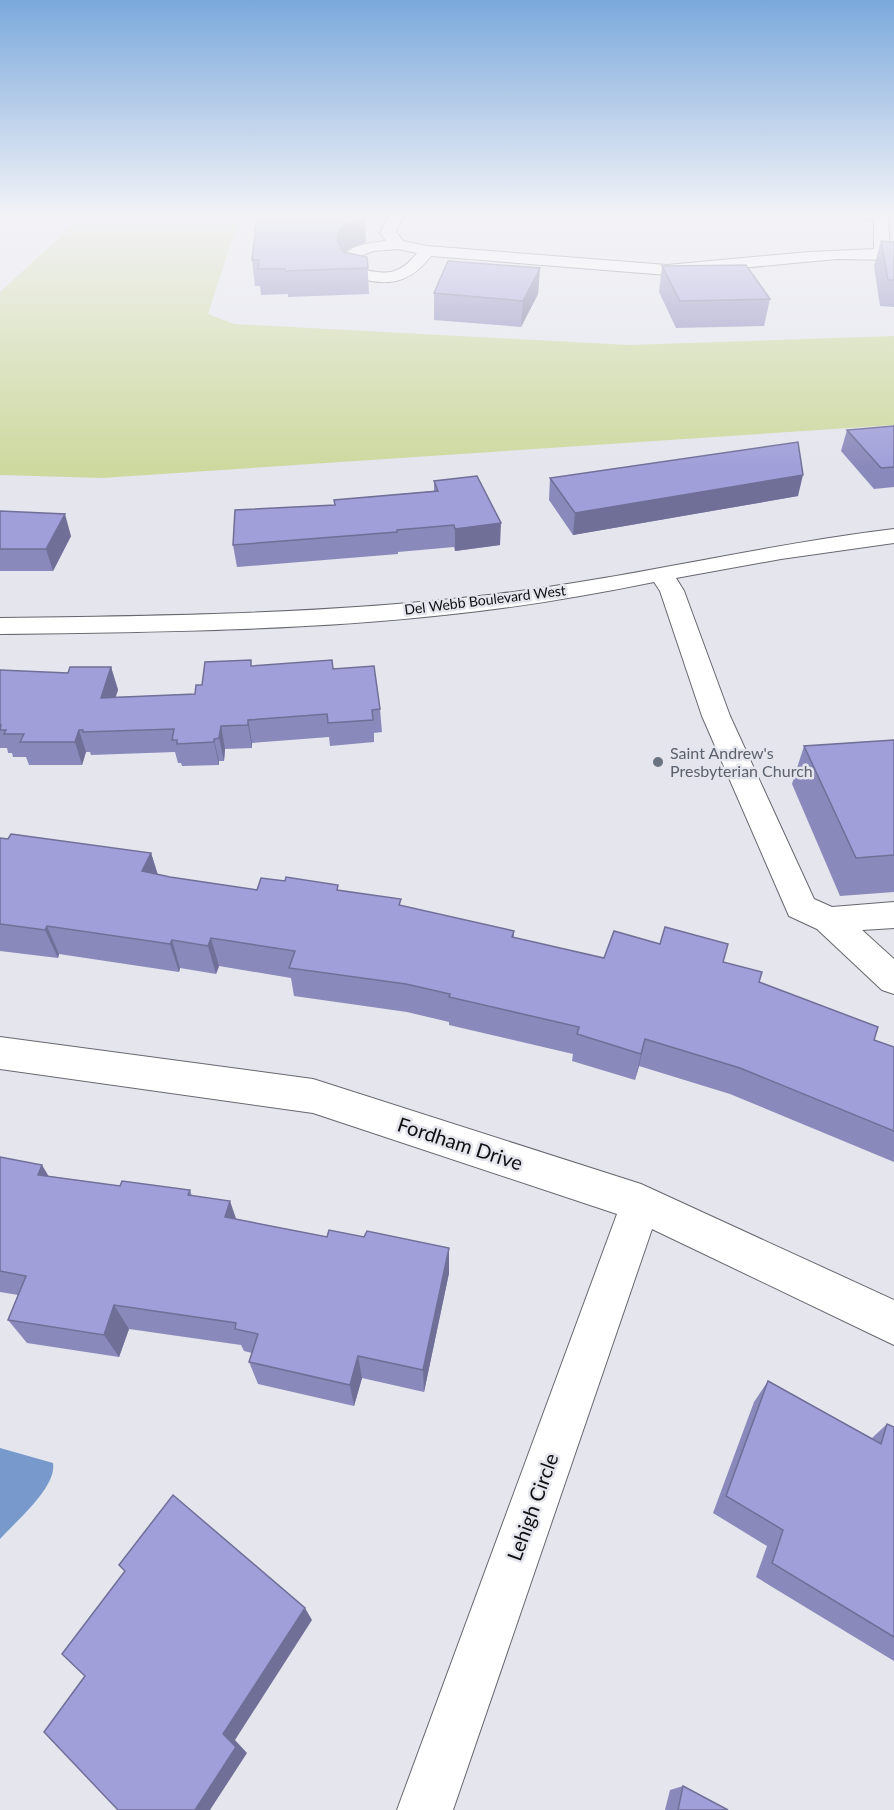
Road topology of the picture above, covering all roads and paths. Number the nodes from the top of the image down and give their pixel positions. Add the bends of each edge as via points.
1 (894, 536) edge
2 (662, 575) junction
3 (0, 626) edge
4 (894, 915) edge
5 (829, 920) junction
6 (894, 980) edge
7 (0, 1053) edge
8 (641, 1203) junction
9 (894, 1323) edge
10 (425, 1810) edge

1 - 2 street, Del Webb Boulevard West
2 - 3 street, Del Webb Boulevard West via 444,608 211,624
2 - 5 street via 672,591 716,716 801,907
4 - 5 street
5 - 6 street
7 - 8 street, Fordham Drive via 313,1096
8 - 9 street, Fordham Drive
8 - 10 street, Lehigh Circle

